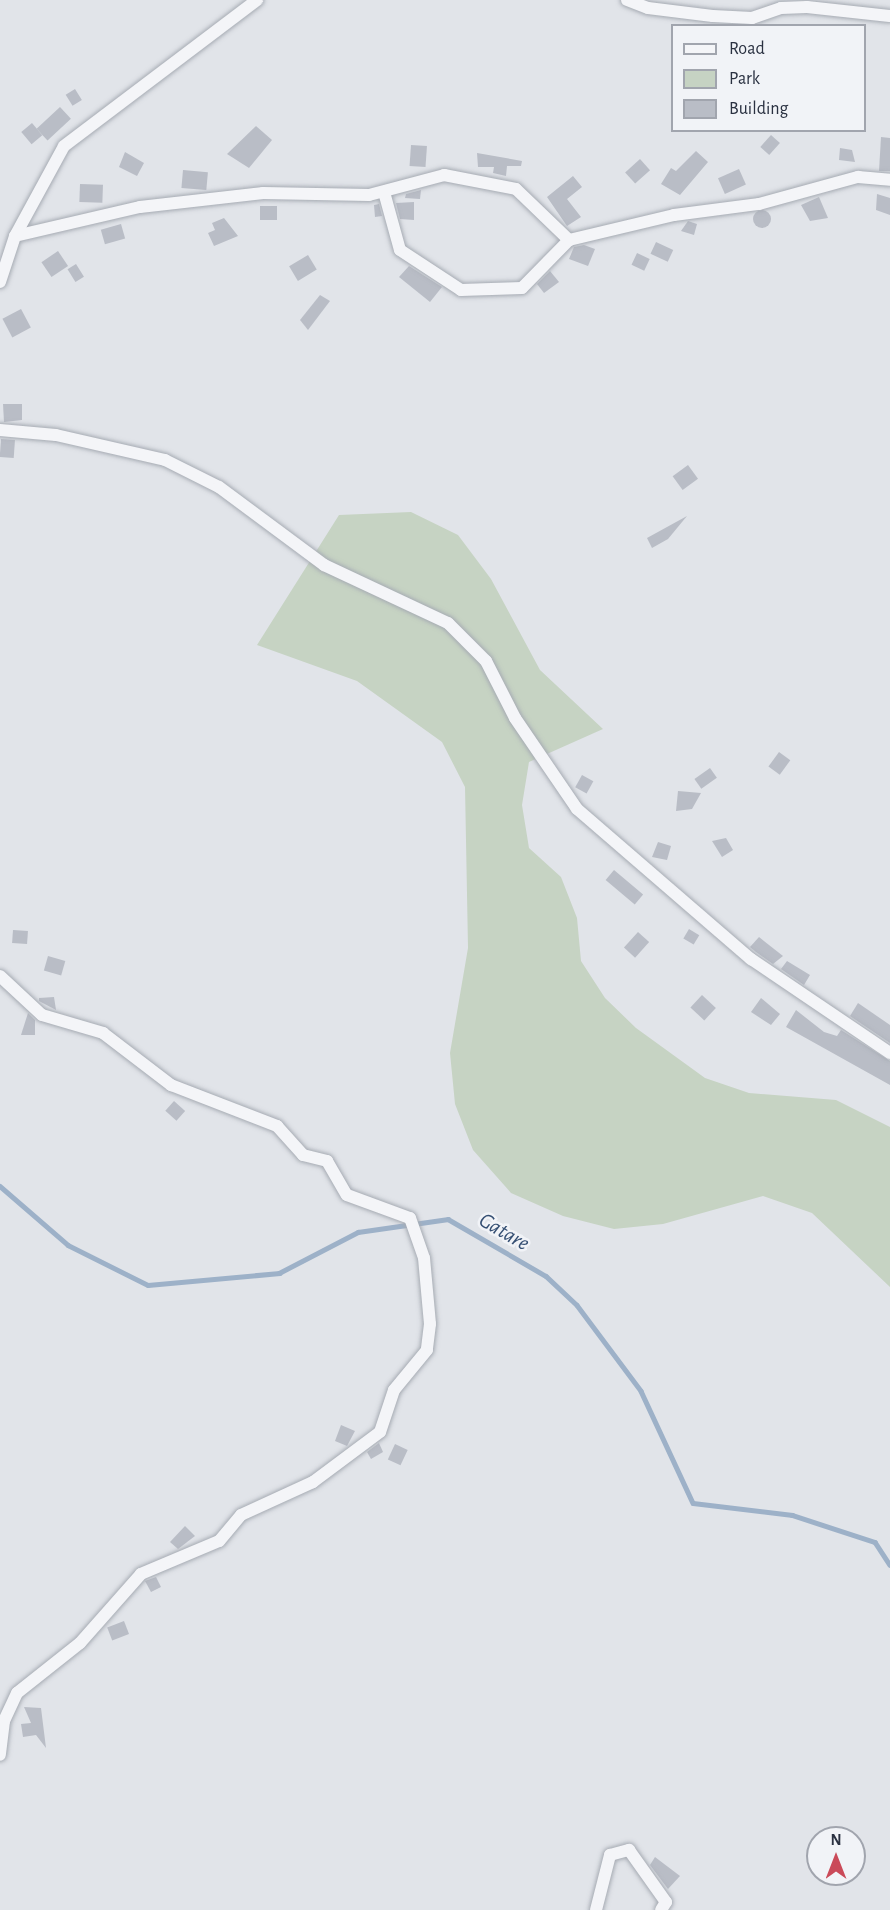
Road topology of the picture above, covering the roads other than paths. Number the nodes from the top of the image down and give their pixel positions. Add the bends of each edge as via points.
1 (257, 0) edge
2 (627, 0) edge
3 (890, 16) edge
4 (890, 180) edge
5 (384, 192) junction
6 (15, 236) junction
7 (569, 240) junction
8 (0, 282) edge
9 (0, 430) edge
10 (0, 976) edge
11 (890, 1053) edge
12 (0, 1755) edge
13 (596, 1910) edge
14 (661, 1910) edge

1 - 6 street via 64,146
2 - 3 street via 648,8 713,16 752,18 781,8 807,7
4 - 7 street via 858,177 759,204 674,214
5 - 6 street via 263,193 140,207
5 - 7 street via 444,175 480,178 516,189
5 - 7 street via 400,249 460,290 522,288
6 - 8 street
9 - 11 street via 56,435 165,460 219,487 324,565 448,622 486,661 515,718 577,809 750,959
10 - 12 street via 42,1015 103,1033 171,1085 277,1126 303,1155 327,1161 347,1195 410,1218 424,1258 430,1324 428,1350 394,1390 380,1432 313,1482 241,1515 219,1542 141,1574 80,1643 17,1693 4,1720
13 - 14 street via 610,1855 629,1850 666,1902

